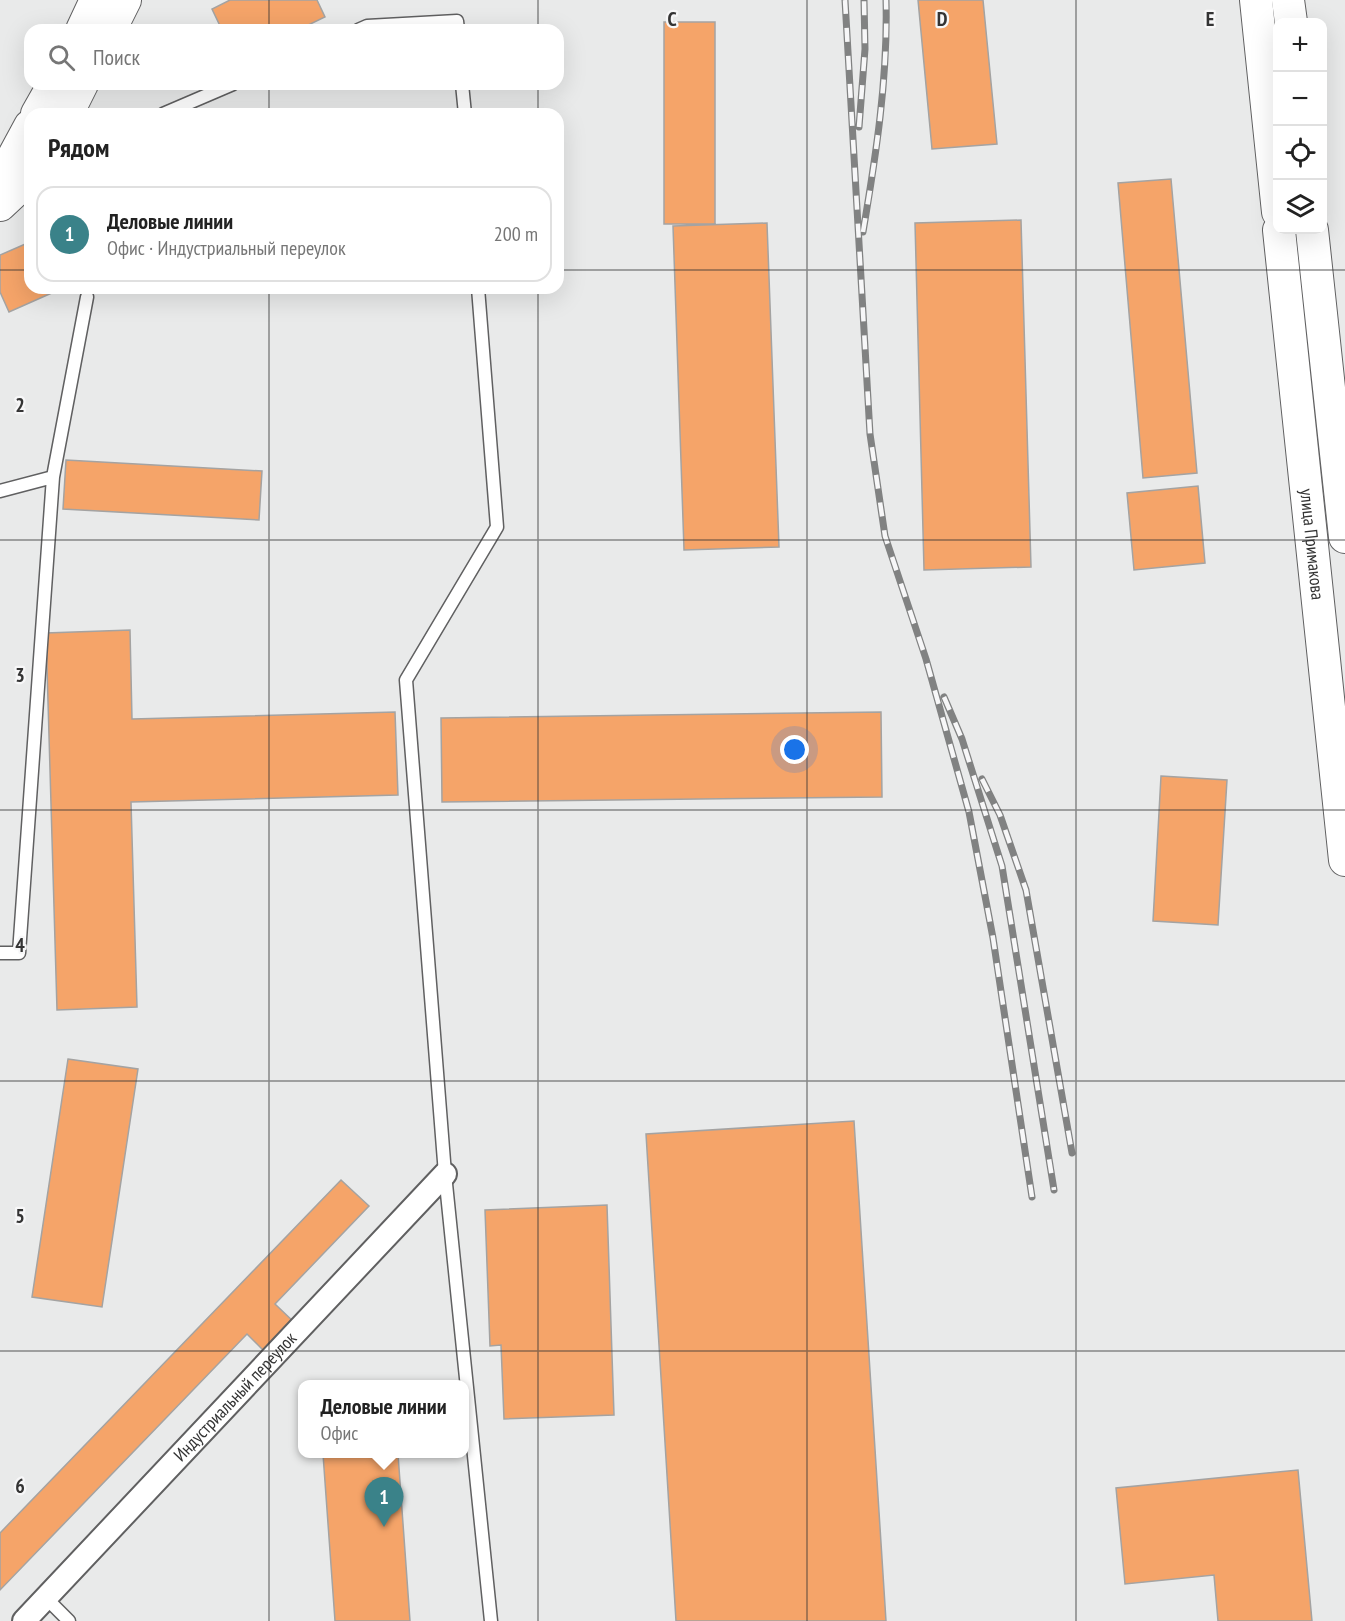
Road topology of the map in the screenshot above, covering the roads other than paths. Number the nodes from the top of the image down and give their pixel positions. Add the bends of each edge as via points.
1 (96, 0) edge
2 (125, 0) edge
3 (1256, 0) edge
4 (1288, 0) edge
5 (1290, 18) edge
6 (85, 24) edge
7 (113, 24) edge
8 (403, 24) edge
9 (457, 24) edge
10 (51, 90) edge
11 (79, 90) edge
12 (219, 90) edge
13 (463, 90) edge
14 (40, 108) edge
15 (70, 108) edge
16 (177, 108) edge
17 (464, 108) edge
18 (24, 137) edge
19 (0, 172) edge
20 (24, 173) edge
21 (1275, 180) edge
22 (0, 182) edge
23 (24, 183) edge
24 (0, 205) edge
25 (1279, 234) edge
26 (1312, 234) edge
27 (478, 294) edge
28 (87, 297) dead end
29 (53, 477) junction
30 (0, 491) edge
31 (1345, 537) edge
32 (1345, 860) edge
33 (0, 953) edge
34 (445, 1174) junction
35 (466, 1380) edge
36 (469, 1407) edge
37 (47, 1599) junction
38 (24, 1621) edge
39 (69, 1621) edge
40 (491, 1621) edge

1 - 6 main road
2 - 7 main road
3 - 21 main road
4 - 5 main road
8 - 9 lane
10 - 14 main road
11 - 15 main road
12 - 16 lane
13 - 17 lane
18 - 19 main road via 9,165
20 - 22 lane
23 - 24 main road
25 - 32 main road, улица Примакова
26 - 31 main road, улица Примакова
27 - 34 lane via 497,527 406,680
28 - 29 lane
29 - 30 lane
29 - 33 lane via 19,953
34 - 35 lane
34 - 37 street, Индустриальный переулок
36 - 40 lane
37 - 38 street, Индустриальный переулок
37 - 39 lane

